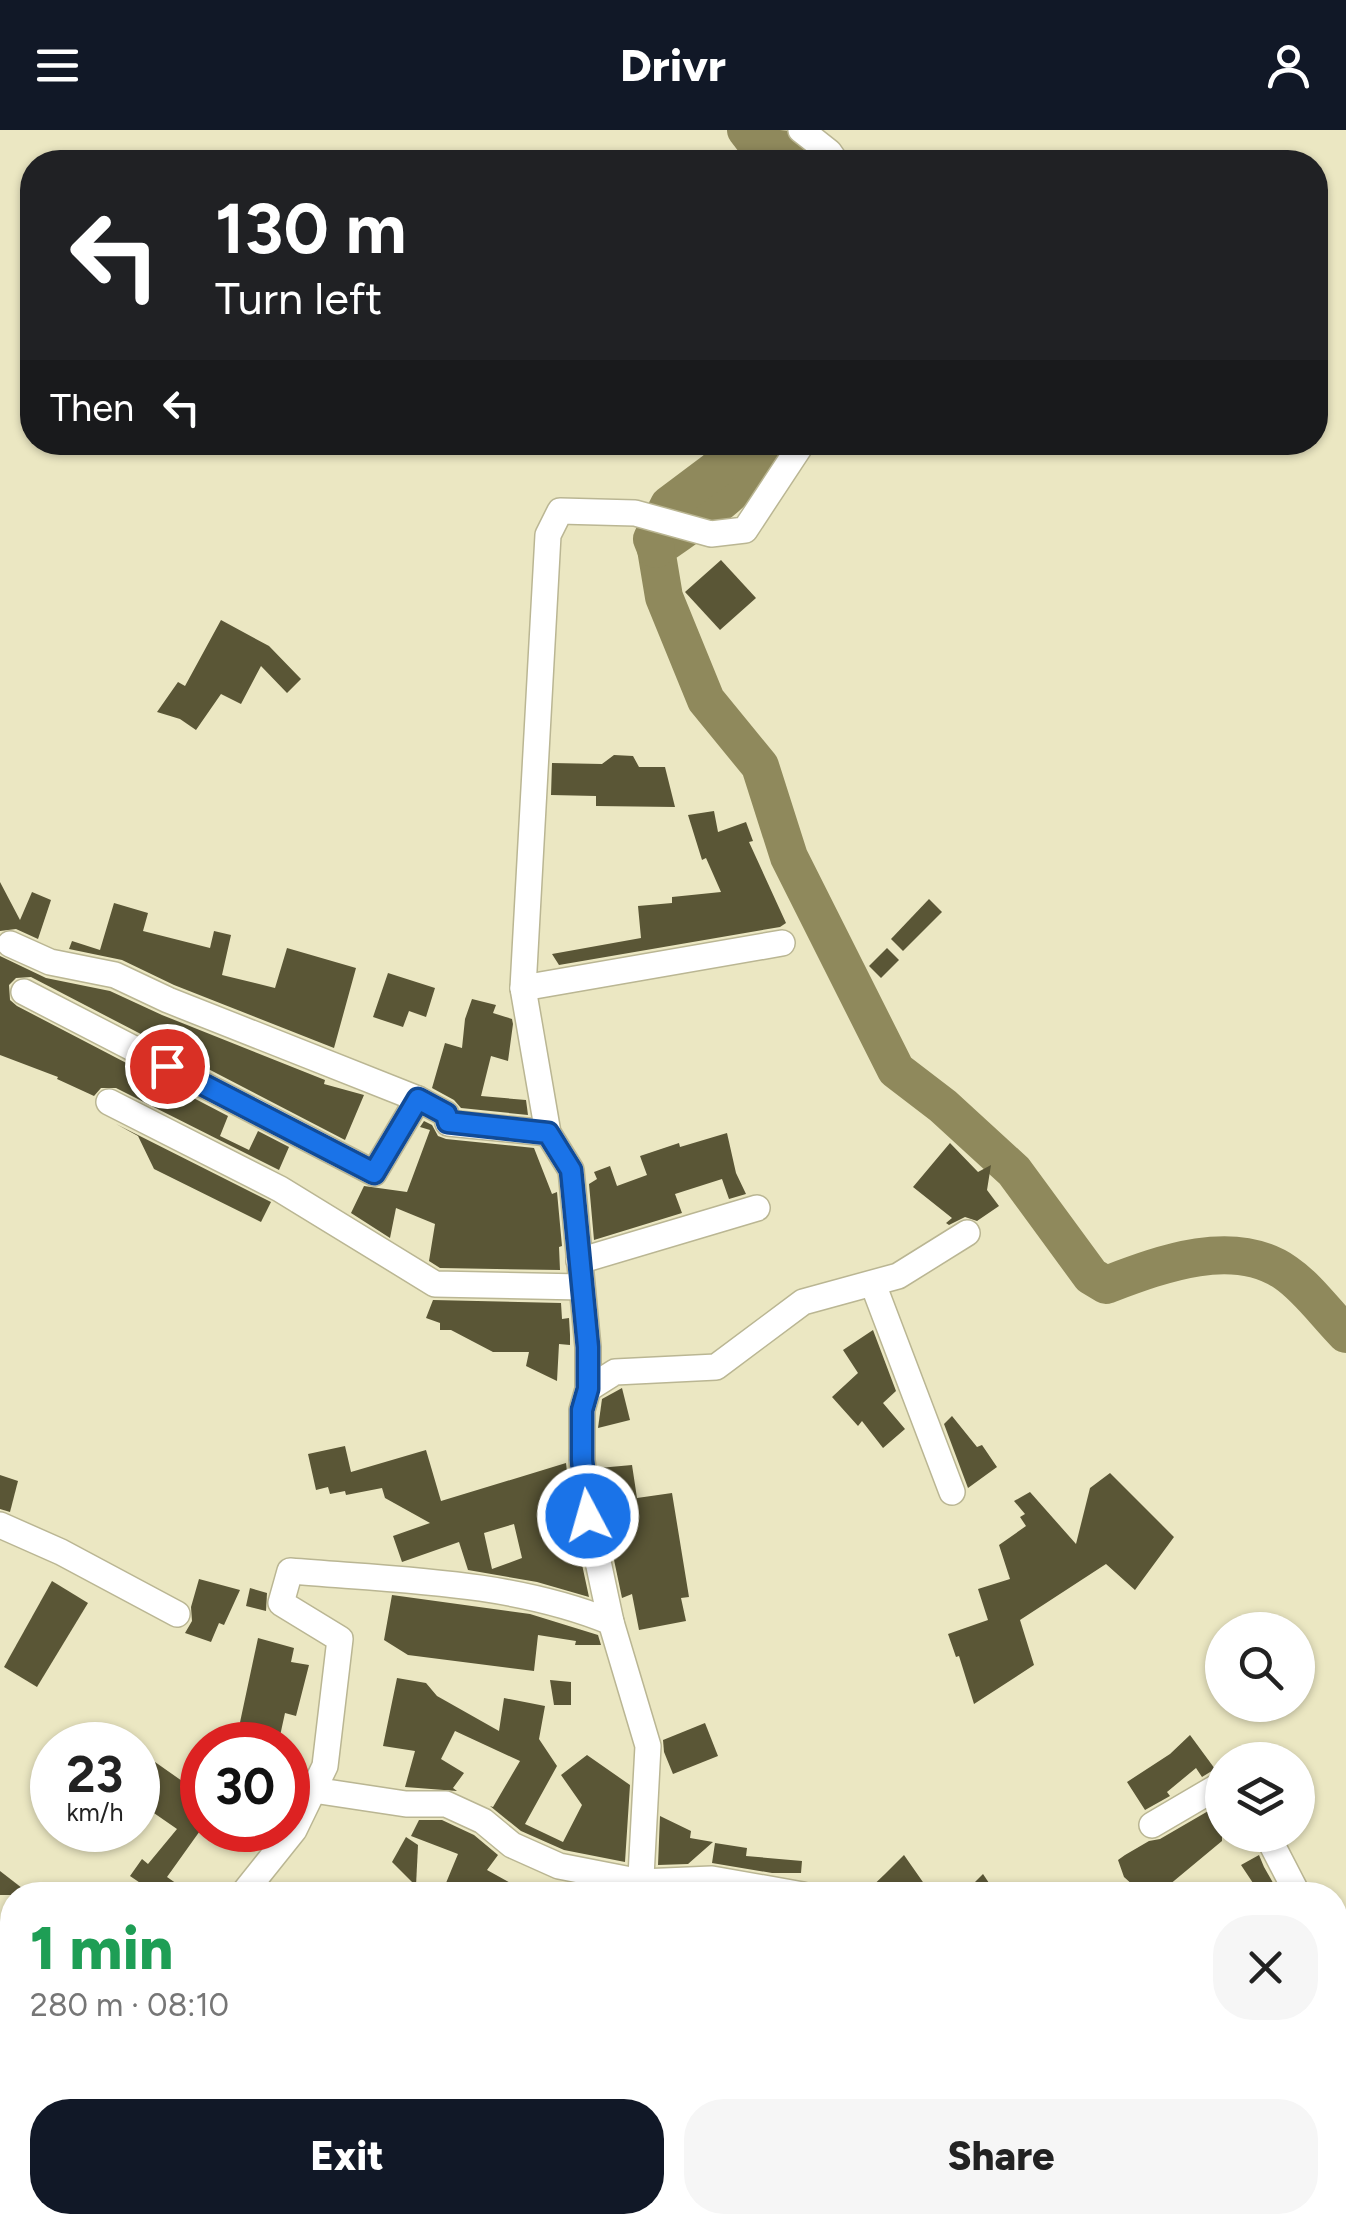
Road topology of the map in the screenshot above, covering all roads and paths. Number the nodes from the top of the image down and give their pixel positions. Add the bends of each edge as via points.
1 (800, 130) edge
2 (826, 150) edge
3 (794, 455) edge
4 (10, 944) dead end
5 (782, 944) dead end
6 (523, 988) junction
7 (24, 992) dead end
8 (418, 1099) junction
9 (109, 1102) dead end
10 (548, 1133) junction
11 (757, 1208) dead end
12 (967, 1234) dead end
13 (581, 1274) junction
14 (872, 1284) junction
15 (588, 1389) junction
16 (952, 1492) dead end
17 (0, 1525) edge
18 (176, 1614) dead end
19 (611, 1622) junction
20 (313, 1790) junction
21 (1205, 1794) edge
22 (1152, 1826) dead end
23 (1276, 1852) edge
24 (252, 1882) edge
25 (616, 1882) edge
26 (641, 1882) edge
27 (691, 1882) edge
28 (729, 1882) edge
29 (1291, 1882) edge

1 - 2 street
3 - 6 street via 745,530 711,534 636,513 560,512 548,535
4 - 8 street via 50,962 116,975
5 - 6 street
6 - 10 street
7 - 8 street via 374,1173
8 - 10 street via 460,1126
9 - 13 street via 280,1189 435,1284
10 - 13 street via 571,1170
11 - 13 street
12 - 14 street via 898,1276
13 - 15 street
14 - 15 street via 803,1302 716,1368 615,1372
14 - 16 street
15 - 19 street via 582,1460
17 - 18 street
19 - 20 street via 555,1602 489,1590 290,1571 281,1603 340,1639 325,1766
19 - 26 street via 648,1746
20 - 24 street via 294,1830
20 - 25 street via 446,1804 484,1821 512,1845
21 - 22 street
23 - 29 street
27 - 28 street

